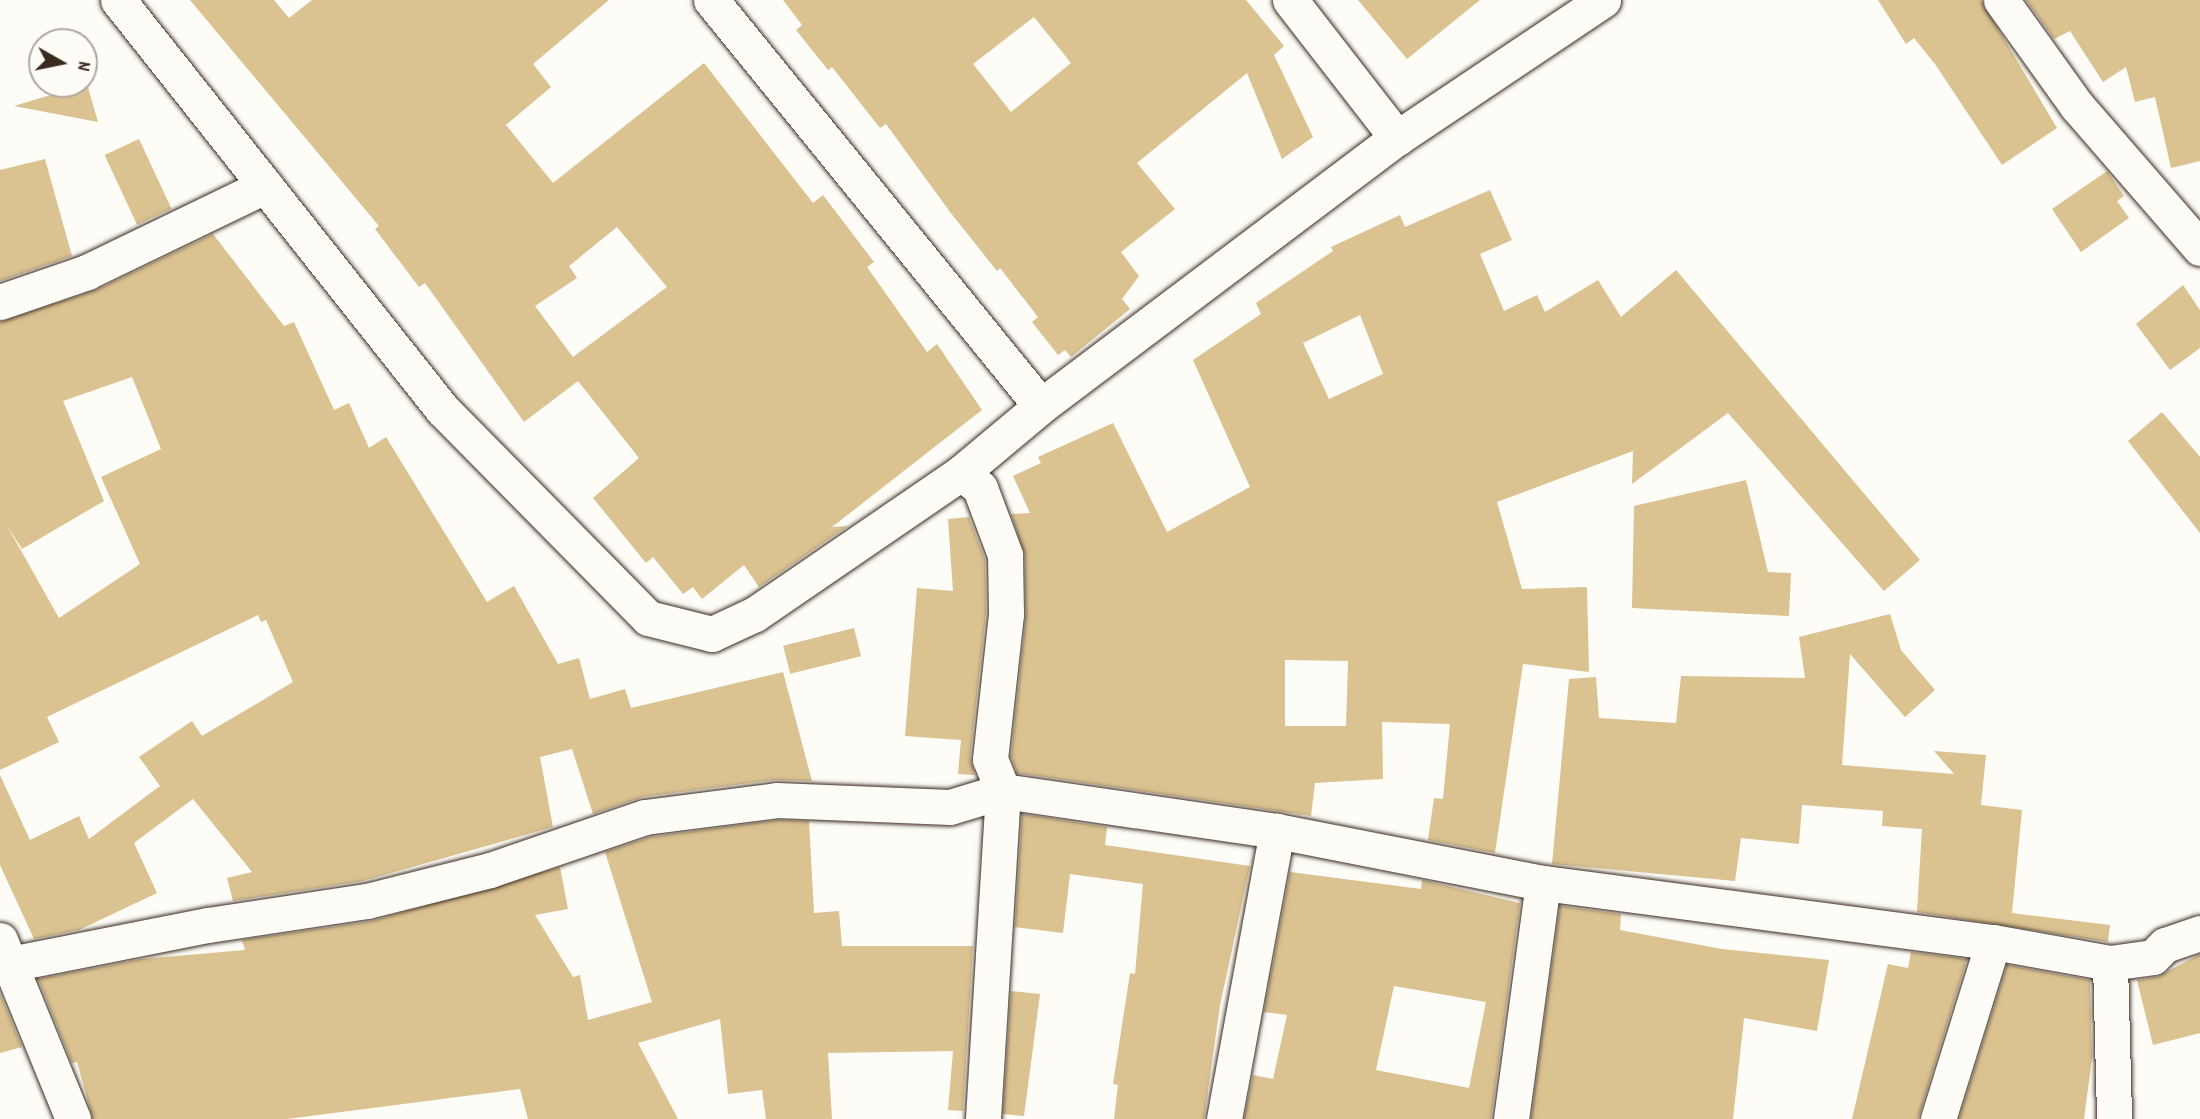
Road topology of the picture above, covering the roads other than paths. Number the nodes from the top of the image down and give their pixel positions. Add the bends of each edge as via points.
1 (118, 0) edge
2 (711, 0) edge
3 (1290, 0) edge
4 (1603, 0) edge
5 (2001, 0) edge
6 (1397, 138) junction
7 (265, 186) junction
8 (2200, 248) edge
9 (0, 302) edge
10 (1041, 406) junction
11 (961, 473) junction
12 (1003, 791) junction
13 (1277, 831) junction
14 (1543, 883) junction
15 (2200, 933) edge
16 (1993, 942) junction
17 (3, 956) edge
18 (2110, 963) junction
19 (73, 1119) edge
20 (983, 1119) edge
21 (1224, 1119) edge
22 (1511, 1119) edge
23 (1938, 1119) edge
24 (2114, 1119) edge

1 - 7 street
2 - 10 street
3 - 6 street
4 - 6 street
5 - 8 street via 2077,106
6 - 10 street
7 - 9 street via 120,257
7 - 11 street via 442,409 648,618 712,634 755,614
10 - 11 street
11 - 12 street via 980,488 1005,555 1006,614 990,759
12 - 13 street
12 - 17 street via 950,807 777,800 645,817 490,870 367,901
12 - 20 street
13 - 14 street
13 - 21 street
14 - 16 street
14 - 22 street
15 - 18 street via 2165,945 2153,957
16 - 18 street
16 - 23 street
17 - 19 street
18 - 24 street

